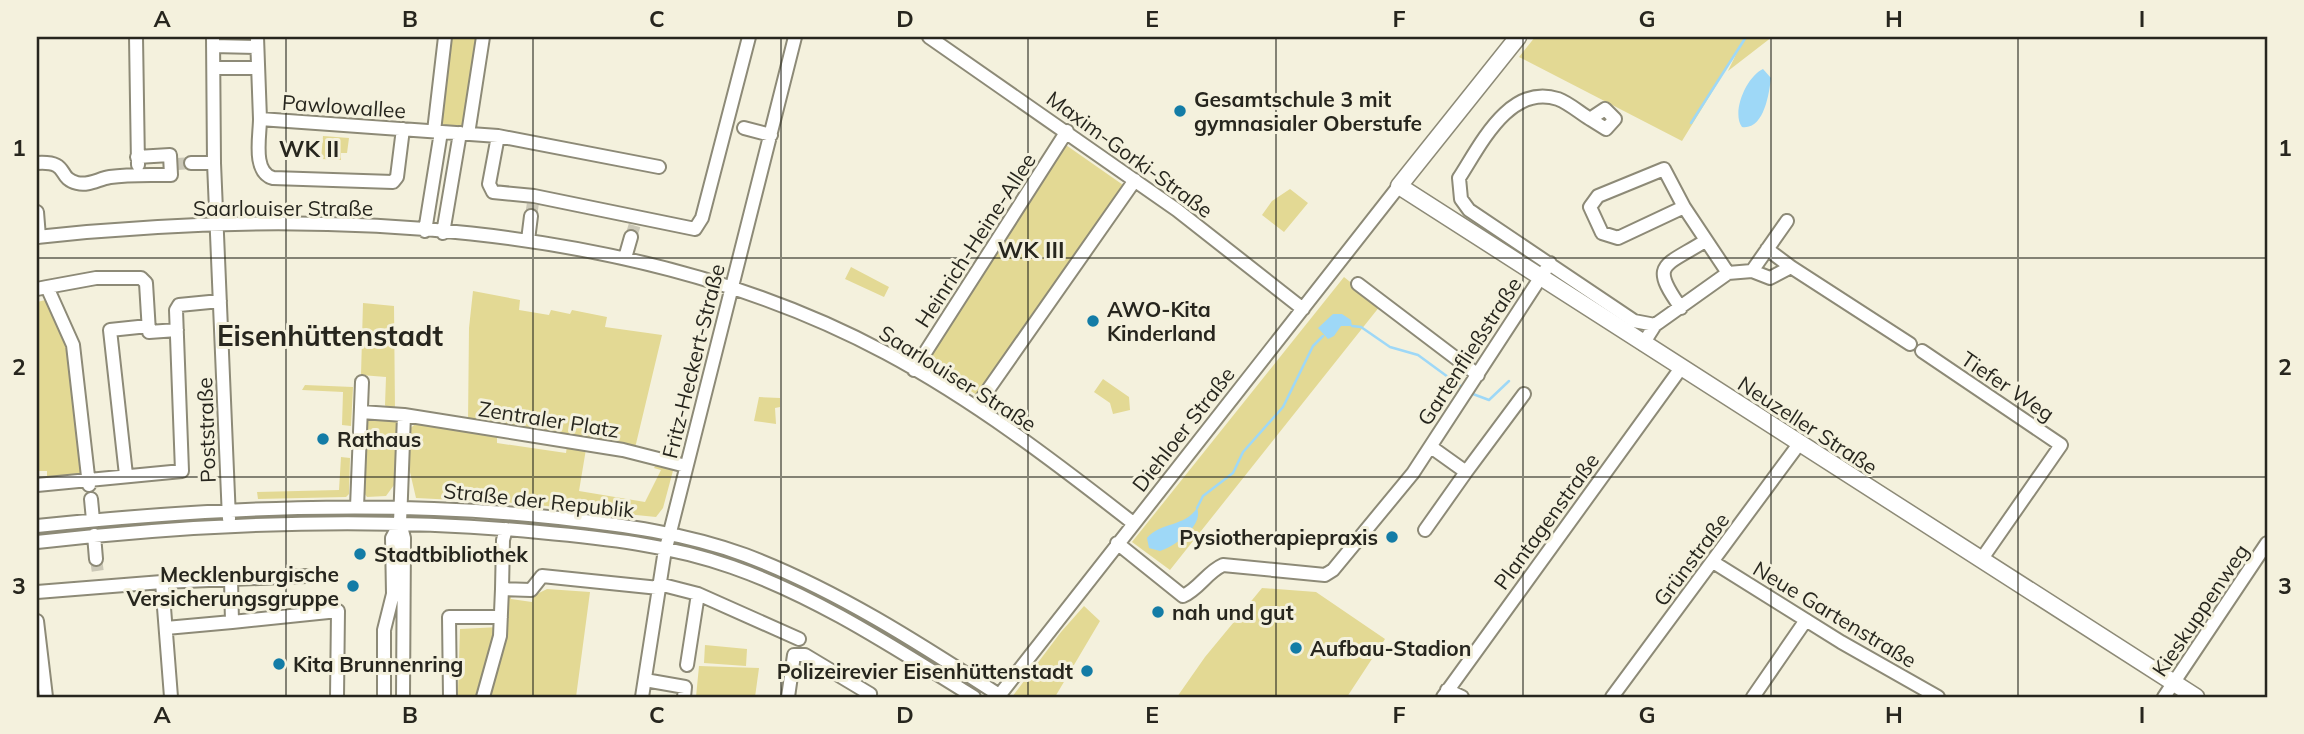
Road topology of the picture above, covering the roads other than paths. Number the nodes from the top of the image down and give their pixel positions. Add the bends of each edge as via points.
1 (136, 37) edge
2 (446, 37) edge
3 (483, 37) edge
4 (749, 37) edge
5 (795, 37) edge
6 (929, 37) edge
7 (1518, 37) edge
8 (213, 41) edge
9 (257, 42) edge
10 (214, 68) junction
11 (256, 68) junction
12 (260, 119) junction
13 (1590, 120) dead end
14 (744, 128) dead end
15 (403, 129) junction
16 (1067, 131) junction
17 (438, 132) junction
18 (464, 134) junction
19 (771, 135) junction
20 (498, 136) junction
21 (137, 157) junction
22 (37, 163) edge
23 (191, 163) tunnel mouth
24 (214, 163) junction
25 (659, 167) dead end
26 (138, 176) junction
27 (1135, 180) junction
28 (1399, 186) junction
29 (533, 205) junction
30 (1684, 207) junction
31 (37, 212) edge
32 (1787, 220) dead end
33 (216, 226) junction
34 (634, 226) junction
35 (425, 231) junction
36 (443, 233) junction
37 (38, 237) edge
38 (528, 240) junction
39 (1705, 241) junction
40 (1767, 249) junction
41 (625, 258) junction
42 (1550, 263) junction
43 (1791, 267) junction
44 (1752, 271) junction
45 (1728, 273) junction
46 (1540, 277) junction
47 (1358, 285) dead end
48 (42, 288) edge
49 (731, 288) junction
50 (220, 301) junction
51 (1681, 308) junction
52 (1303, 309) junction
53 (1656, 325) junction
54 (148, 326) junction
55 (177, 330) junction
56 (1643, 344) junction
57 (1681, 368) junction
58 (914, 370) junction
59 (1478, 375) junction
60 (362, 382) dead end
61 (1524, 394) dead end
62 (976, 407) junction
63 (361, 412) junction
64 (404, 415) junction
65 (1800, 444) junction
66 (1431, 447) junction
67 (686, 466) junction
68 (1466, 472) junction
69 (126, 475) junction
70 (37, 485) edge
71 (89, 488) junction
72 (357, 507) junction
73 (401, 507) junction
74 (228, 512) junction
75 (93, 520) junction
76 (400, 523) junction
77 (1133, 523) junction
78 (37, 526) edge
79 (230, 527) junction
80 (506, 529) junction
81 (1425, 530) dead end
82 (669, 533) junction
83 (94, 536) junction
84 (37, 542) edge
85 (1117, 543) junction
86 (2267, 543) edge
87 (666, 548) junction
88 (96, 559) tunnel mouth
89 (1981, 561) junction
90 (1713, 562) junction
91 (306, 576) dead end
92 (231, 579) junction
93 (162, 582) junction
94 (659, 586) junction
95 (502, 589) junction
96 (37, 593) edge
97 (698, 594) junction
98 (501, 617) junction
99 (1806, 620) junction
100 (37, 621) edge
101 (232, 622) junction
102 (166, 628) junction
103 (799, 639) dead end
104 (38, 646) edge
105 (687, 665) dead end
106 (645, 680) junction
107 (2174, 682) junction
108 (1445, 694) edge
109 (872, 696) edge
110 (999, 696) edge
111 (46, 697) edge
112 (172, 697) edge
113 (337, 697) edge
114 (384, 697) edge
115 (404, 697) edge
116 (450, 697) edge
117 (483, 697) edge
118 (642, 697) edge
119 (684, 697) edge
120 (788, 697) edge
121 (974, 697) edge
122 (1462, 697) edge
123 (1612, 697) edge
124 (1753, 697) edge
125 (1938, 697) edge
126 (2164, 697) edge
127 (2196, 697) edge

1 - 21 street
2 - 17 street, Pawlowallee
3 - 18 street
4 - 34 street via 702,218 695,229
5 - 19 street, Fritz-Heckert-Straße
6 - 16 street, Maxim-Gorki-Straße
7 - 28 main road
8 - 9 street, Pawlowallee
8 - 10 street, Poststraße
9 - 11 street, Pawlowallee
10 - 11 street
10 - 24 street, Poststraße
11 - 12 street, Pawlowallee
12 - 15 street, Pawlowallee
12 - 15 street via 260,168 273,178 393,182
13 - 42 street via 1556,99 1521,104 1495,124 1459,178 1461,199 1469,210
14 - 19 street
15 - 17 street, Pawlowallee
16 - 27 street, Maxim-Gorki-Straße
16 - 58 street, Heinrich-Heine-Allee
17 - 18 street, Pawlowallee
17 - 35 street, Pawlowallee
18 - 20 street, Pawlowallee
18 - 36 street
19 - 49 street, Fritz-Heckert-Straße
20 - 25 street, Pawlowallee
20 - 29 street via 490,190
21 - 26 street
21 - 26 street via 170,155 174,164 171,175
22 - 26 street via 53,162 78,184
23 - 24 street
24 - 33 street, Poststraße
27 - 52 street, Maxim-Gorki-Straße
27 - 62 street
28 - 46 main road, Neuzeller Straße
28 - 52 street, Diehloer Straße
29 - 34 street
29 - 38 street
30 - 30 street via 1664,169 1598,197 1590,207 1602,233 1618,238
30 - 39 street
31 - 37 street
32 - 40 street
33 - 35 street, Saarlouiser Straße
33 - 37 street, Saarlouiser Straße
33 - 50 street, Poststraße
34 - 41 street
35 - 36 street, Saarlouiser Straße
36 - 38 street, Saarlouiser Straße
38 - 41 street, Saarlouiser Straße
39 - 45 street
39 - 51 street via 1662,272 1662,282
40 - 43 street
40 - 44 street
41 - 49 street, Saarlouiser Straße
42 - 46 street, Gartenfließstraße
42 - 53 street via 1634,321
43 - 44 street via 1770,278
43 - 89 street, Tiefer Weg via 2061,445
44 - 45 street
45 - 51 street
46 - 56 main road, Neuzeller Straße
46 - 59 street, Gartenfließstraße
47 - 59 street
48 - 54 street via 96,278 141,278 146,283
48 - 71 street via 72,345
49 - 58 street, Saarlouiser Straße via 869,345
49 - 67 street, Fritz-Heckert-Straße
50 - 55 street via 179,305
50 - 74 street, Poststraße
51 - 53 street
52 - 77 street, Diehloer Straße
53 - 56 street
54 - 55 street via 149,332
54 - 69 street via 110,330
55 - 69 street via 183,471
56 - 57 main road, Neuzeller Straße
57 - 65 main road, Neuzeller Straße
57 - 108 street, Plantagenstraße
58 - 62 street, Saarlouiser Straße
59 - 66 street, Gartenfließstraße
60 - 63 street
61 - 68 street
62 - 77 street, Saarlouiser Straße
63 - 64 street, Zentraler Platz
63 - 72 street
64 - 67 street, Zentraler Platz via 623,450
64 - 73 street
65 - 89 main road, Neuzeller Straße
65 - 90 street, Grünstraße
66 - 68 street, Gartenfließstraße
66 - 85 street, Gartenfließstraße via 1325,575 1223,565 1212,569 1184,596
67 - 82 street, Fritz-Heckert-Straße
68 - 81 street
69 - 71 street
70 - 71 street
71 - 75 street
72 - 73 street, Straße der Republik
72 - 74 street, Straße der Republik
73 - 76 street
73 - 82 street, Straße der Republik via 511,513
74 - 75 street, Straße der Republik
74 - 79 street, Poststraße
75 - 78 street, Straße der Republik
76 - 79 street, Straße der Republik
76 - 80 street, Straße der Republik
76 - 114 street via 392,538 393,594 384,629
76 - 115 street via 404,538
77 - 85 street, Diehloer Straße
79 - 83 street, Straße der Republik
80 - 87 street, Straße der Republik
80 - 95 street
82 - 87 street, Fritz-Heckert-Straße
82 - 110 street, Straße der Republik via 743,555 814,586
83 - 84 street, Straße der Republik
83 - 88 street
85 - 110 street, Diehloer Straße
86 - 107 street, Kieskuppenweg
87 - 94 street, Fritz-Heckert-Straße
87 - 121 street, Straße der Republik via 774,583
89 - 107 main road, Neuzeller Straße
90 - 99 street, Neue Gartenstraße
90 - 123 street, Grünstraße
91 - 92 street
92 - 93 street
92 - 101 street
93 - 96 street via 98,579
93 - 102 street
94 - 95 street via 542,576 531,590
94 - 97 street
94 - 106 street, Fritz-Heckert-Straße
95 - 98 street
97 - 103 street
97 - 105 street
98 - 116 street via 449,617
98 - 117 street
99 - 124 street
99 - 125 street, Neue Gartenstraße
100 - 104 street
101 - 102 street
101 - 113 street via 338,611
102 - 112 street
104 - 111 street
106 - 118 street, Fritz-Heckert-Straße
106 - 119 street via 685,687
107 - 126 street, Kieskuppenweg
107 - 127 main road, Neuzeller Straße
108 - 122 street
109 - 120 street via 805,655 794,656

